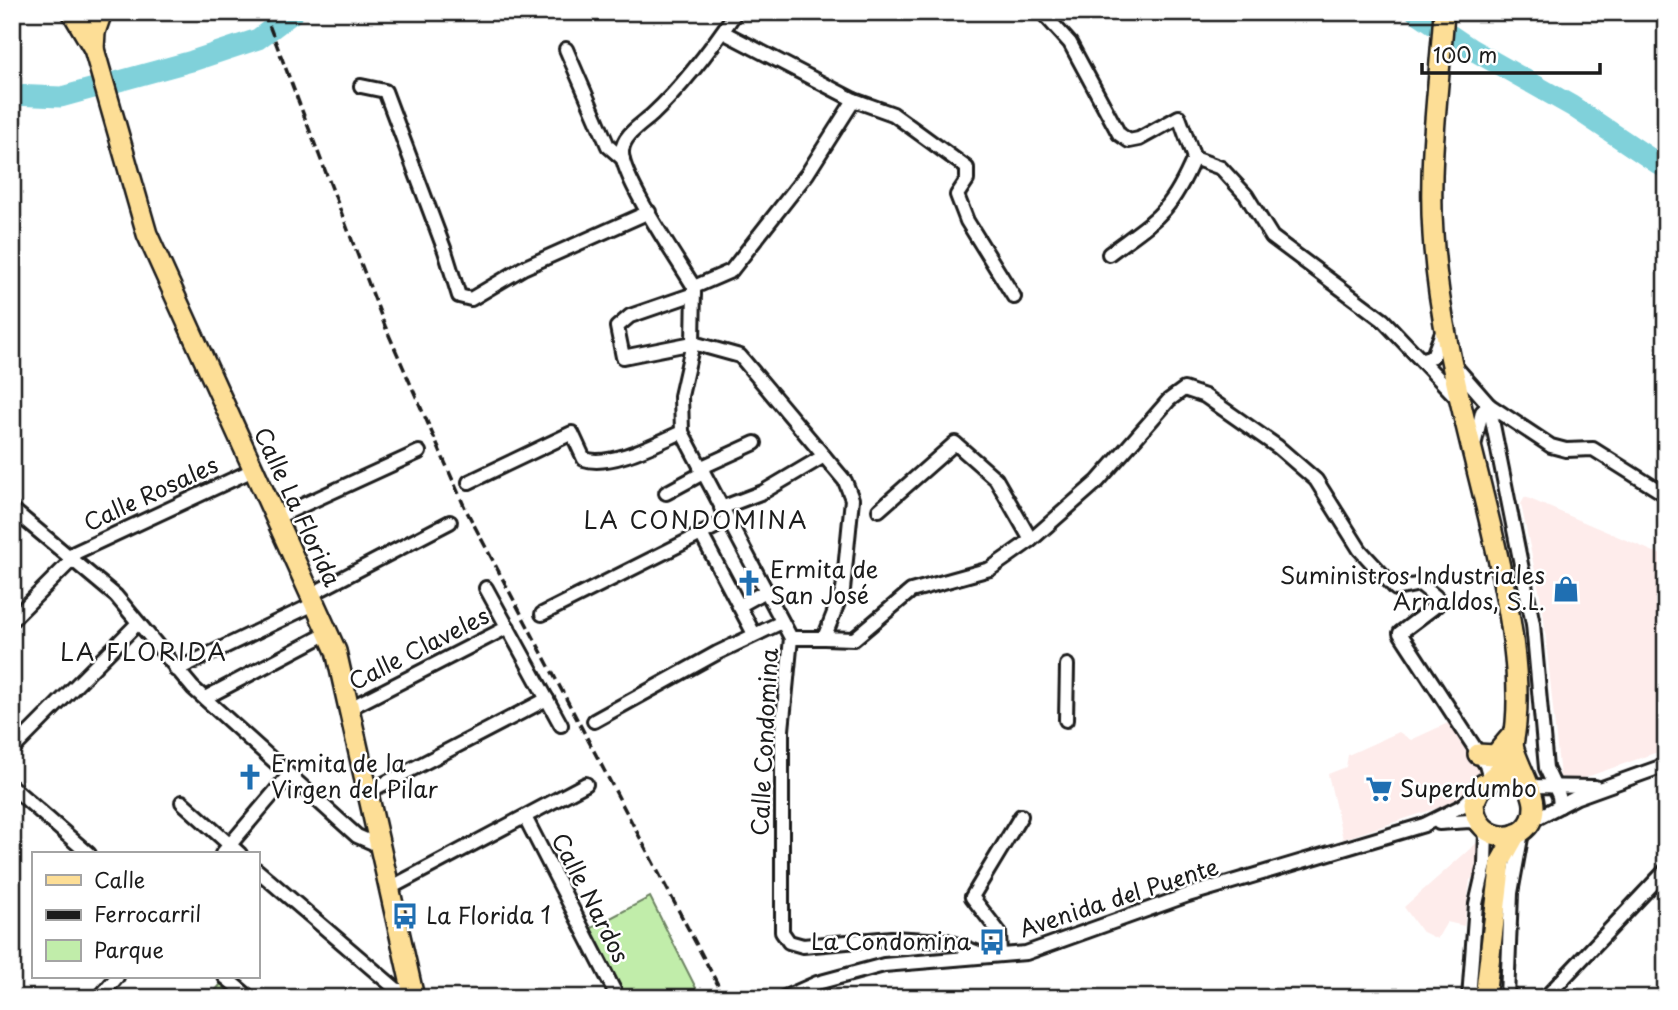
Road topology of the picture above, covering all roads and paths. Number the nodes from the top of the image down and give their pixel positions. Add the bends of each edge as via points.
1 (74, 12) edge
2 (97, 12) edge
3 (102, 12) edge
4 (736, 12) edge
5 (1042, 12) edge
6 (1444, 12) edge
7 (723, 32) junction
8 (94, 49) junction
9 (566, 49) dead end
10 (361, 86) dead end
11 (854, 100) junction
12 (1194, 158) junction
13 (623, 159) junction
14 (649, 212) junction
15 (1109, 254) dead end
16 (694, 290) junction
17 (1014, 297) dead end
18 (1444, 315) junction
19 (693, 343) junction
20 (1423, 359) junction
21 (1454, 365) junction
22 (1462, 403) junction
23 (1489, 405) junction
24 (682, 432) junction
25 (755, 443) dead end
26 (1474, 449) junction
27 (419, 452) dead end
28 (824, 456) junction
29 (253, 470) junction
30 (702, 470) junction
31 (469, 482) dead end
32 (666, 493) dead end
33 (1666, 495) edge
34 (721, 508) junction
35 (12, 509) edge
36 (879, 509) dead end
37 (275, 518) junction
38 (727, 521) junction
39 (450, 522) dead end
40 (701, 534) junction
41 (1031, 540) junction
42 (70, 558) junction
43 (486, 588) dead end
44 (765, 592) junction
45 (312, 599) junction
46 (739, 606) junction
47 (542, 614) dead end
48 (12, 620) edge
49 (782, 622) junction
50 (138, 623) junction
51 (508, 628) junction
52 (328, 633) junction
53 (754, 634) junction
54 (791, 638) junction
55 (824, 638) junction
56 (1067, 665) dead end
57 (176, 670) junction
58 (205, 698) junction
59 (547, 699) junction
60 (350, 708) junction
61 (1066, 720) dead end
62 (594, 721) dead end
63 (561, 725) dead end
64 (1514, 737) junction
65 (12, 750) edge
66 (1478, 754) junction
67 (1666, 765) edge
68 (289, 775) junction
69 (1485, 784) junction
70 (586, 785) dead end
71 (1554, 785) junction
72 (1527, 786) junction
73 (1613, 786) junction
74 (12, 787) edge
75 (368, 792) junction
76 (182, 802) dead end
77 (1560, 806) junction
78 (1021, 816) dead end
79 (525, 817) junction
80 (1424, 825) junction
81 (1525, 826) junction
82 (1484, 829) junction
83 (380, 846) junction
84 (231, 851) edge
85 (87, 852) edge
86 (1666, 870) edge
87 (259, 872) edge
88 (390, 888) junction
89 (1496, 890) junction
90 (984, 955) junction
91 (1000, 955) junction
92 (116, 978) edge
93 (226, 978) edge
94 (413, 996) edge
95 (99, 998) edge
96 (250, 998) edge
97 (618, 998) edge
98 (783, 998) edge
99 (1469, 998) edge
100 (1485, 998) edge
101 (1507, 998) edge
102 (1545, 998) edge

1 - 2 main road
1 - 8 main road, Calle La Florida
3 - 8 main road, Calle La Florida
4 - 7 street
5 - 12 street via 1070,43 1119,134 1129,141 1139,139 1179,117
6 - 18 main road via 1432,187
7 - 11 street
7 - 13 street via 662,105 626,139
8 - 29 main road, Calle La Florida via 147,234
9 - 13 street via 608,146
10 - 14 street via 385,91 459,296 471,299 523,268
11 - 16 street via 807,174 731,271
11 - 17 street via 894,114 967,168 967,180 957,195
12 - 15 street via 1178,195 1164,213
12 - 20 street via 1222,168 1272,237 1384,320
13 - 14 street
14 - 16 street
16 - 19 street, Calle Condomina
16 - 19 street via 617,327 623,357
18 - 20 street via 1442,339 1433,356
18 - 21 main road
19 - 24 street, Calle Condomina via 681,396
19 - 28 street via 740,356
20 - 22 street
21 - 22 main road
21 - 23 street
22 - 26 main road
23 - 26 street via 1482,412
23 - 33 street via 1551,446 1593,449
23 - 71 street via 1533,624 1545,761
24 - 30 street, Calle Condomina
24 - 31 street via 638,452 593,462 584,459 572,433
25 - 30 street
26 - 64 main road via 1509,611
27 - 37 street
28 - 34 street via 763,492
28 - 55 street via 845,481 852,499 843,590
29 - 37 main road, Calle La Florida
29 - 42 street, Calle Rosales
30 - 32 street
30 - 34 street, Calle Condomina
34 - 38 street, Calle Condomina
35 - 42 street
36 - 41 street via 955,443 996,479
37 - 45 main road, Calle La Florida
38 - 40 street
38 - 44 street, Calle Condomina
39 - 45 street
40 - 46 street
40 - 47 street
41 - 55 street via 990,569 911,591 854,639
41 - 66 street via 1098,481 1169,400 1184,389 1205,396 1316,480 1360,550 1396,589 1420,584 1436,597 1437,605 1400,633
42 - 48 street, Calle Rosales
42 - 50 street via 116,596
43 - 51 street
44 - 46 street
44 - 49 street, Calle Condomina
45 - 52 main road, Calle La Florida
45 - 57 street
46 - 53 street
49 - 53 street
49 - 54 street, Calle Condomina
50 - 57 street
50 - 65 street
51 - 59 street
51 - 60 street, Calle Claveles
52 - 58 street
52 - 60 main road, Calle La Florida
53 - 62 street
54 - 55 street
54 - 90 street, Calle Condomina via 782,730 782,932 789,942 803,946 891,938 933,940
56 - 61 street
57 - 58 street
58 - 68 street
59 - 63 street
59 - 75 street
60 - 75 main road, Calle La Florida
64 - 66 main road via 1495,755
64 - 69 main road via 1505,763
64 - 72 main road
66 - 69 street
67 - 73 street
68 - 83 street via 357,836
68 - 84 street
69 - 72 main road via 1512,777
69 - 80 street, Avenida del Puente via 1462,806
69 - 82 main road via 1474,810
70 - 79 street, Calle Nardos
71 - 72 street
71 - 73 street
71 - 77 street
72 - 81 main road via 1535,806
73 - 77 street
74 - 85 street
75 - 83 main road, Calle La Florida
76 - 84 street
77 - 81 street
78 - 91 street via 972,897 999,932
79 - 88 street, Calle Nardos
79 - 97 street, Calle Nardos
80 - 82 street, Avenida del Puente via 1461,821
80 - 91 street, Avenida del Puente via 1188,895 1065,942
81 - 82 main road via 1500,836
81 - 89 main road via 1504,852
81 - 101 street via 1511,893
82 - 89 main road via 1494,851
82 - 99 street via 1486,851 1476,904
83 - 88 main road, Calle La Florida
86 - 102 street
87 - 94 street via 396,989
88 - 94 main road, Calle La Florida
89 - 100 main road
90 - 91 street, Avenida del Puente
90 - 98 street, Avenida del Puente via 884,965 817,983
92 - 95 street
93 - 96 street

